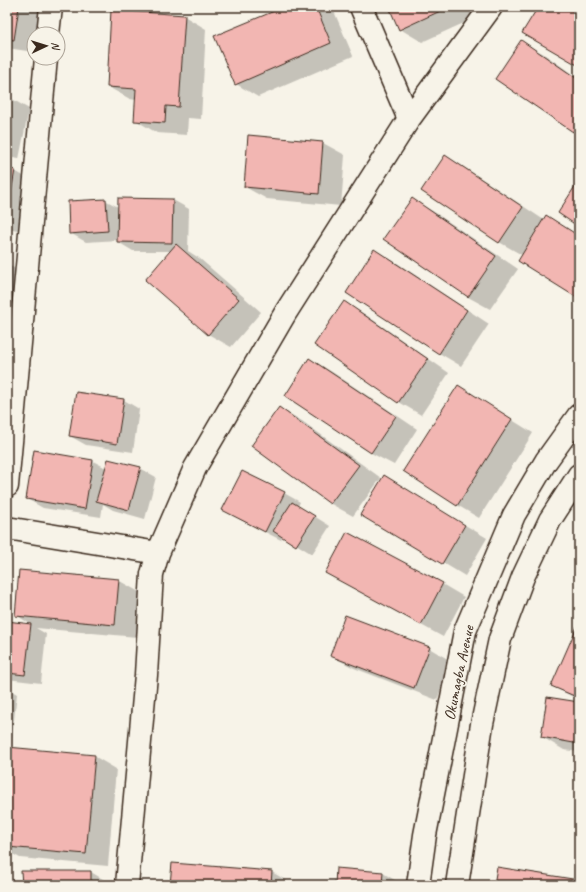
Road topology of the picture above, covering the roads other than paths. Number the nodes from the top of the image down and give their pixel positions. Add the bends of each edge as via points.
1 (51, 7) edge
2 (361, 7) edge
3 (491, 7) edge
4 (49, 26) edge
5 (45, 66) edge
6 (409, 119) junction
7 (579, 415) edge
8 (579, 475) edge
9 (7, 486) edge
10 (7, 528) edge
11 (158, 553) junction
12 (126, 885) edge
13 (418, 885) edge
14 (457, 885) edge

1 - 4 street
2 - 6 street
3 - 6 street
5 - 9 street
6 - 11 street via 286,312 199,461
7 - 13 street, Okumagba Avenue via 546,462 514,515 465,631 425,835
8 - 14 street, Okumagba Avenue via 550,520 523,577 500,639 482,724
10 - 11 street
11 - 12 street via 152,574 146,675

